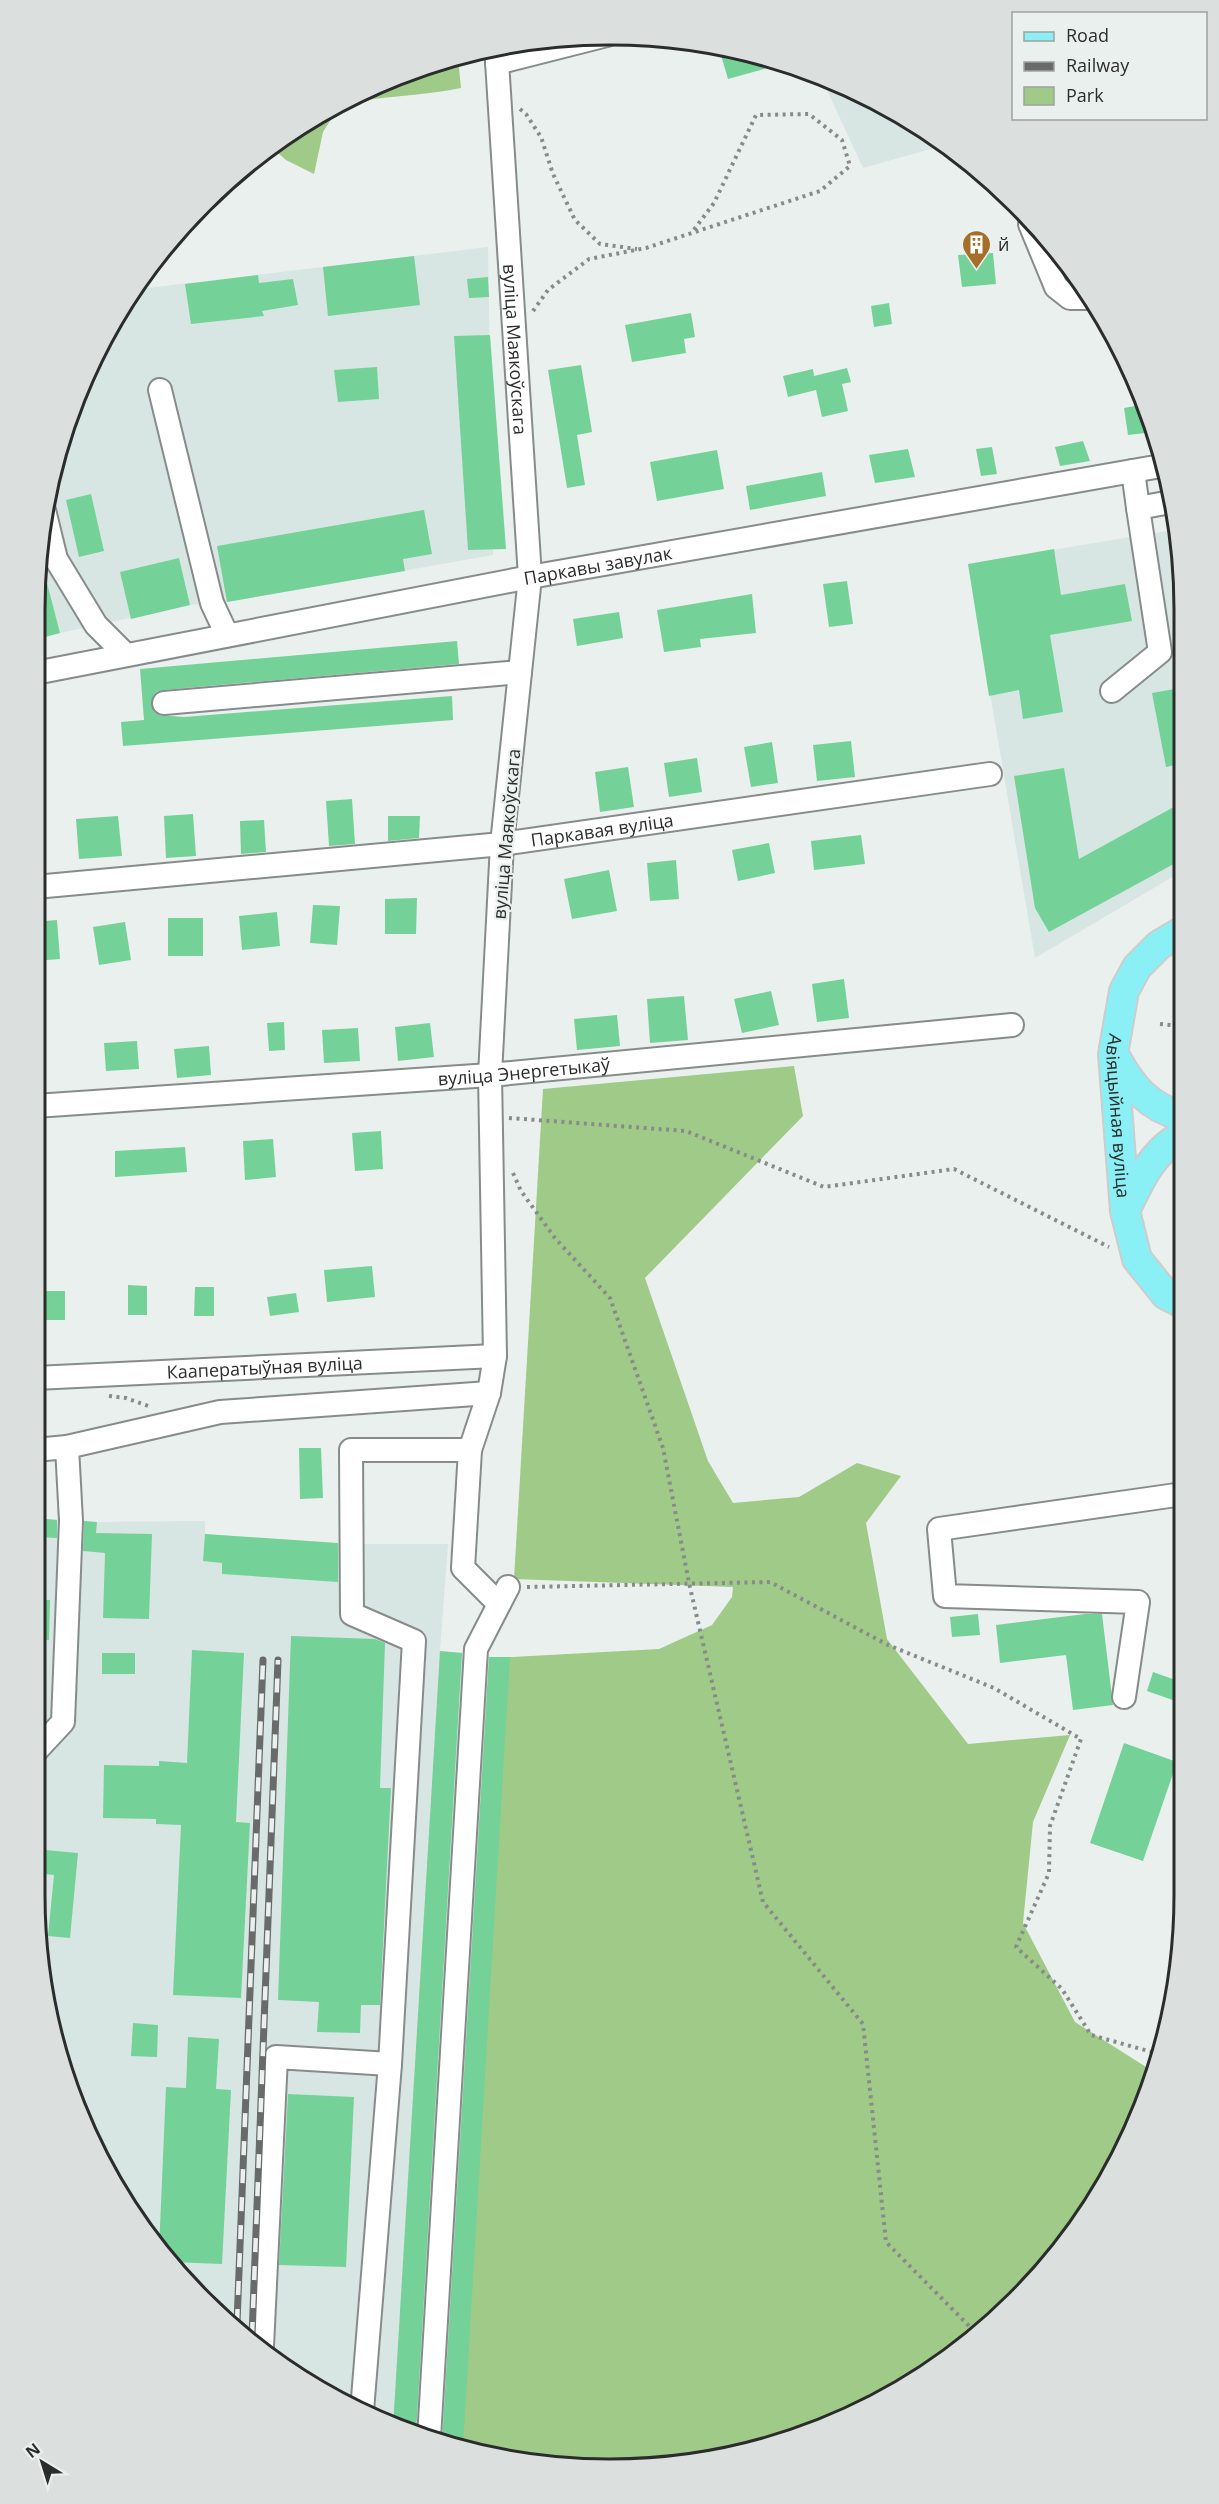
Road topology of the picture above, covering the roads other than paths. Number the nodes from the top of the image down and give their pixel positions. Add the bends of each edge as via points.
1 (497, 56) edge
2 (1037, 241) edge
3 (1080, 298) edge
4 (160, 390) dead end
5 (1156, 467) edge
6 (1133, 471) junction
7 (1164, 503) edge
8 (1138, 508) junction
9 (48, 555) edge
10 (530, 577) junction
11 (227, 635) junction
12 (126, 655) junction
13 (45, 671) edge
14 (520, 672) junction
15 (1112, 691) dead end
16 (164, 703) dead end
17 (990, 774) dead end
18 (502, 844) junction
19 (45, 886) edge
20 (1174, 936) edge
21 (1012, 1025) dead end
22 (1113, 1053) junction
23 (490, 1075) junction
24 (45, 1105) edge
25 (1174, 1113) edge
26 (1174, 1143) edge
27 (1125, 1211) junction
28 (1174, 1299) edge
29 (495, 1356) junction
30 (45, 1377) edge
31 (489, 1393) junction
32 (67, 1447) junction
33 (45, 1449) edge
34 (470, 1450) junction
35 (1174, 1495) edge
36 (1124, 1697) dead end
37 (45, 1741) edge
38 (390, 2064) junction
39 (262, 2339) edge
40 (363, 2402) edge
41 (430, 2429) edge

1 - 10 street, вуліца Маякоўскага
2 - 3 street via 1056,287 1070,298
4 - 11 street via 212,603
5 - 6 street, Паркавы завулак
6 - 8 street
6 - 10 street, Паркавы завулак
7 - 8 street
8 - 15 street via 1160,652
9 - 12 street via 96,625
10 - 11 street, Паркавы завулак
10 - 14 street, вуліца Маякоўскага
11 - 12 street, Паркавы завулак
12 - 13 street, Паркавы завулак
14 - 16 street
14 - 18 street, вуліца Маякоўскага
17 - 18 street, Паркавая вуліца
18 - 19 street, Паркавая вуліца
18 - 23 street, вуліца Маякоўскага
20 - 22 main road, Авіяцыйная вуліца via 1137,967 1124,991
21 - 23 street, вуліца Энергетыкаў
22 - 25 main road via 1131,1085 1150,1103
22 - 27 main road, Авіяцыйная вуліца
23 - 24 street, вуліца Энергетыкаў
23 - 29 street, вуліца Маякоўскага
26 - 27 main road via 1140,1178
27 - 28 main road, Авіяцыйная вуліца via 1140,1262 1166,1295
29 - 30 street, Кааператыўная вуліца
29 - 31 street, вуліца Маякоўскага
31 - 32 street via 220,1412
31 - 34 street, вуліца Маякоўскага
32 - 33 street
32 - 37 street via 71,1521 63,1722
34 - 38 street via 351,1450 352,1614 414,1641
34 - 41 street, вуліца Маякоўскага via 463,1568 504,1595 476,1649
35 - 36 street via 939,1529 945,1596 1138,1602
38 - 39 street via 276,2057
38 - 40 street

